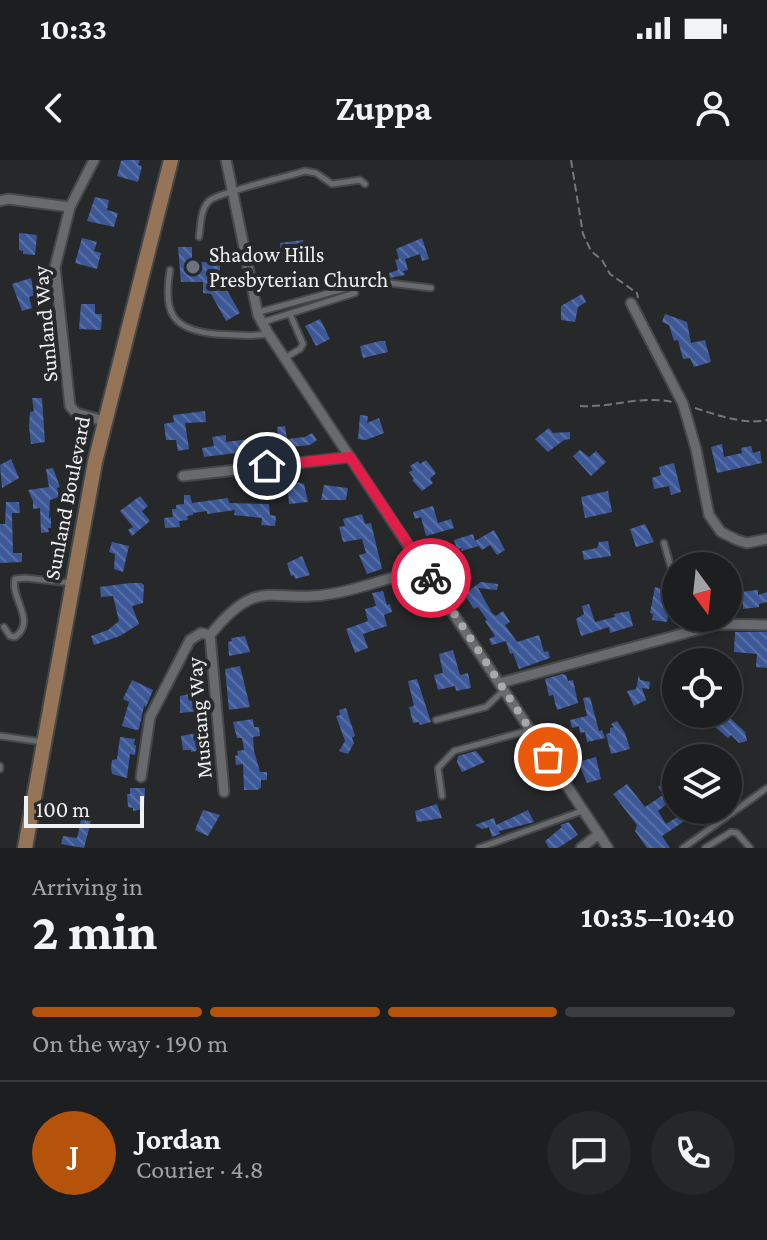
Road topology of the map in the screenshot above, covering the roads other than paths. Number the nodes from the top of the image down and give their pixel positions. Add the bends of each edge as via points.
1 (94, 160) edge
2 (171, 160) edge
3 (226, 160) edge
4 (365, 184) dead end
5 (232, 192) junction
6 (0, 201) edge
7 (70, 207) junction
8 (199, 237) dead end
9 (170, 270) dead end
10 (431, 288) dead end
11 (355, 293) dead end
12 (631, 303) road end
13 (258, 312) junction
14 (290, 314) junction
15 (262, 323) junction
16 (268, 333) junction
17 (285, 358) junction
18 (104, 421) junction
19 (350, 457) junction
20 (183, 476) dead end
21 (767, 539) edge
22 (664, 543) dead end
23 (667, 552) edge
24 (425, 568) junction
25 (73, 583) junction
26 (742, 624) edge
27 (767, 625) edge
28 (4, 627) dead end
29 (689, 632) edge
30 (210, 635) junction
31 (502, 686) junction
32 (436, 720) dead end
33 (531, 730) junction
34 (0, 736) edge
35 (44, 742) junction
36 (141, 777) dead end
37 (767, 788) edge
38 (224, 792) dead end
39 (442, 796) dead end
40 (583, 810) junction
41 (599, 834) junction
42 (25, 848) edge
43 (479, 848) edge
44 (581, 848) edge
45 (608, 848) edge
46 (683, 848) edge
47 (705, 848) edge
48 (750, 848) edge

1 - 7 street, Sunland Way
2 - 18 main road, Sunland Boulevard
3 - 5 street
4 - 5 lane via 332,184 305,171
5 - 8 lane via 206,204
5 - 13 street
6 - 7 street
7 - 18 street, Sunland Way via 55,267 70,406
9 - 16 lane via 166,299 174,318 186,328 243,336
10 - 13 lane via 373,281
11 - 14 lane
12 - 21 street via 683,404 715,526 747,543
13 - 15 street
14 - 15 lane
14 - 17 lane via 303,344
15 - 16 street
16 - 17 street
17 - 19 street
18 - 25 main road, Sunland Boulevard
19 - 20 street
19 - 24 street
22 - 23 lane
24 - 30 street, Mustang Way via 335,593 262,594 228,612
24 - 31 street
25 - 28 lane via 15,579 22,629 15,637
25 - 35 main road, Sunland Boulevard
26 - 27 street
29 - 31 street
30 - 36 street via 201,633 190,640 150,717
30 - 38 street, Mustang Way
31 - 32 lane via 486,707
31 - 33 street
33 - 39 lane via 454,751 438,768
33 - 40 street
34 - 35 lane
35 - 42 main road, Sunland Boulevard
37 - 46 lane
40 - 41 street
40 - 43 lane
41 - 44 street
41 - 45 street
47 - 48 lane via 731,832

